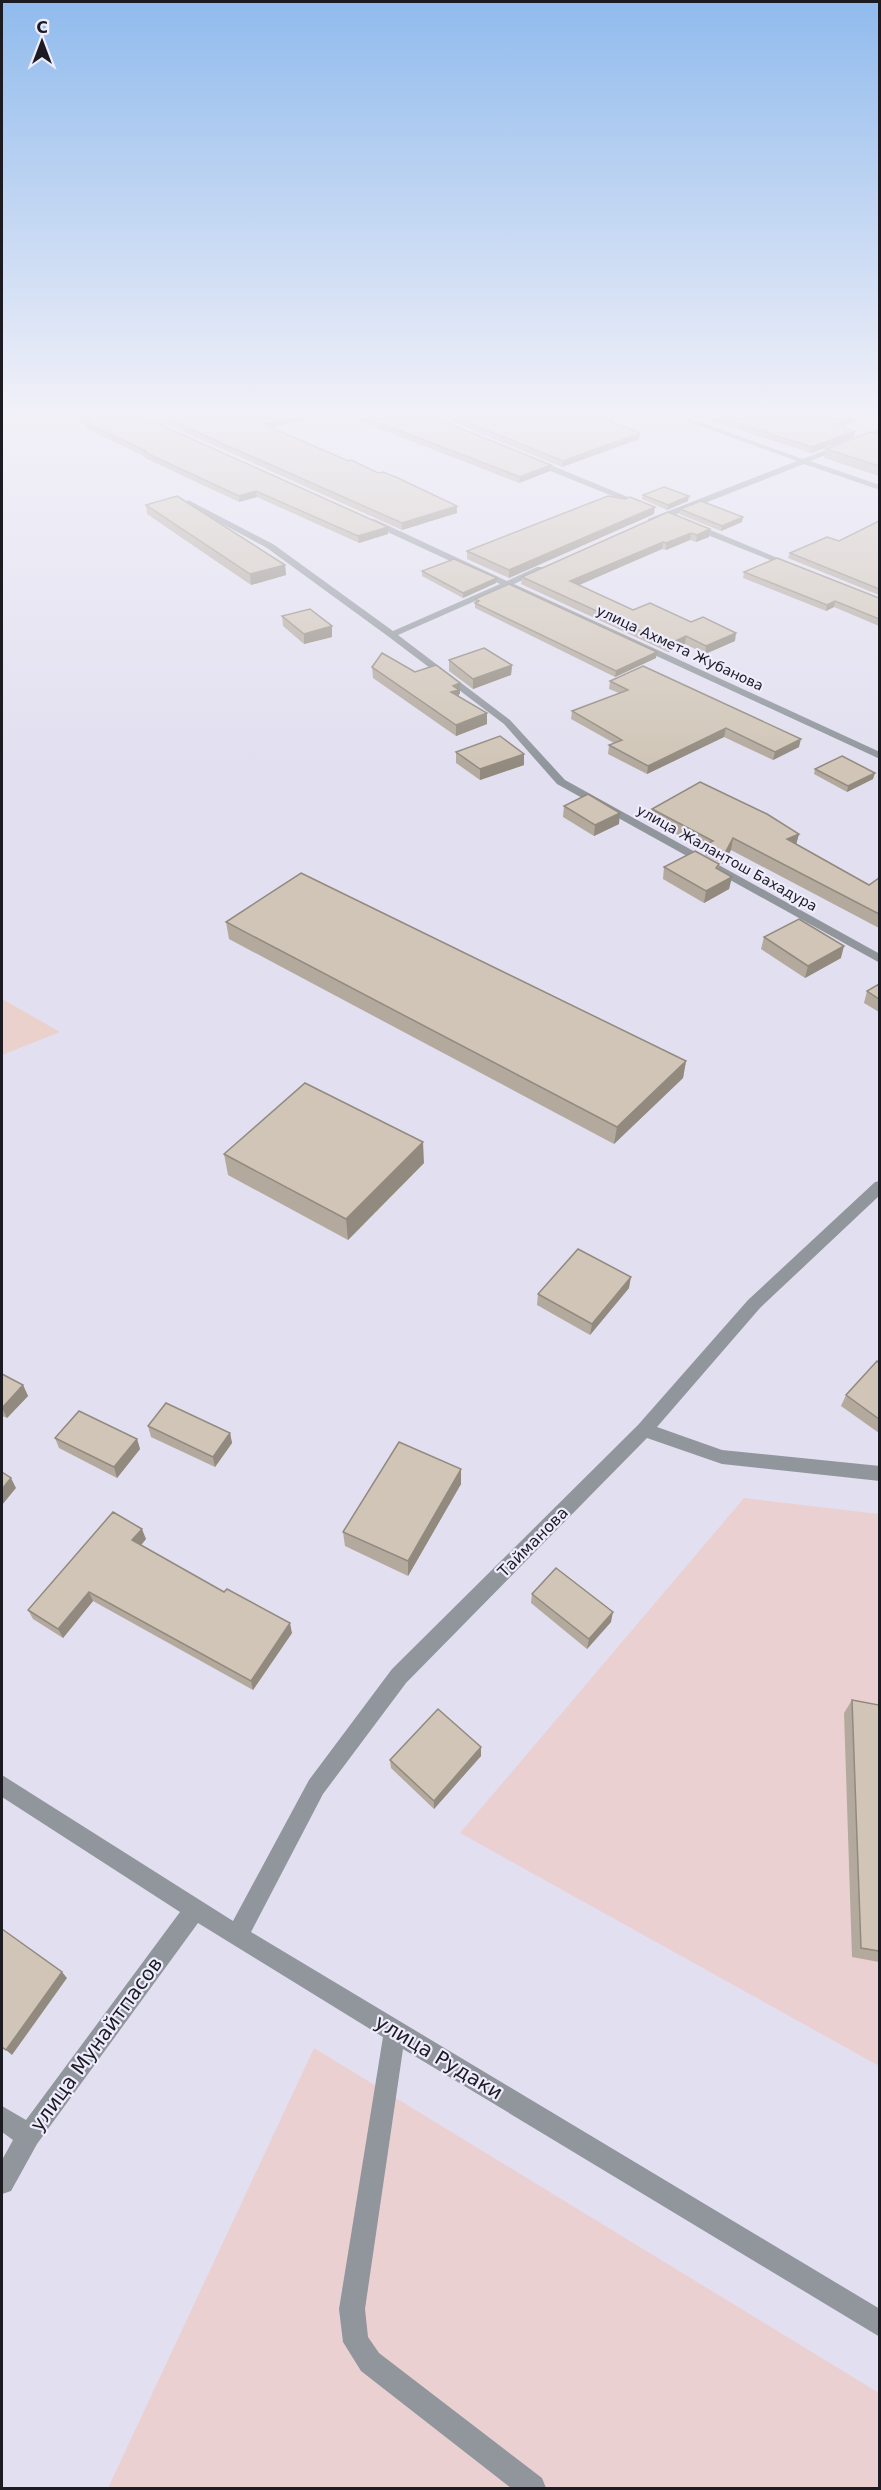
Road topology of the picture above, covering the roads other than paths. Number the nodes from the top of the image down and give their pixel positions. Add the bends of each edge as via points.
1 (248, 534) edge
2 (400, 534) edge
3 (715, 534) edge
4 (550, 565) edge
5 (805, 571) edge
6 (508, 583) junction
7 (392, 634) junction
8 (879, 756) edge
9 (879, 959) edge
10 (879, 1186) edge
11 (644, 1430) junction
12 (879, 1474) edge
13 (2, 1785) edge
14 (194, 1910) junction
15 (237, 1936) junction
16 (395, 2030) junction
17 (2, 2118) edge
18 (29, 2136) junction
19 (2, 2182) edge
20 (879, 2324) edge
21 (532, 2488) edge

1 - 7 street, улица Жалантош Бахадура
2 - 6 street, улица Ахмета Жубанова
3 - 5 street
4 - 6 street
6 - 7 street
6 - 8 street, улица Ахмета Жубанова
7 - 9 street, улица Жалантош Бахадура via 507,722 561,782
10 - 11 street, Тайманова via 754,1304
11 - 12 street via 722,1457
11 - 15 street, Тайманова via 399,1676 316,1787
13 - 14 street, улица Рудаки
14 - 15 street, улица Рудаки
14 - 18 street, улица Мунайтпасов
15 - 16 street, улица Рудаки
16 - 20 street, улица Рудаки
16 - 21 street via 352,2309 356,2342 370,2362
17 - 18 street
18 - 19 street, улица Мунайтпасов

